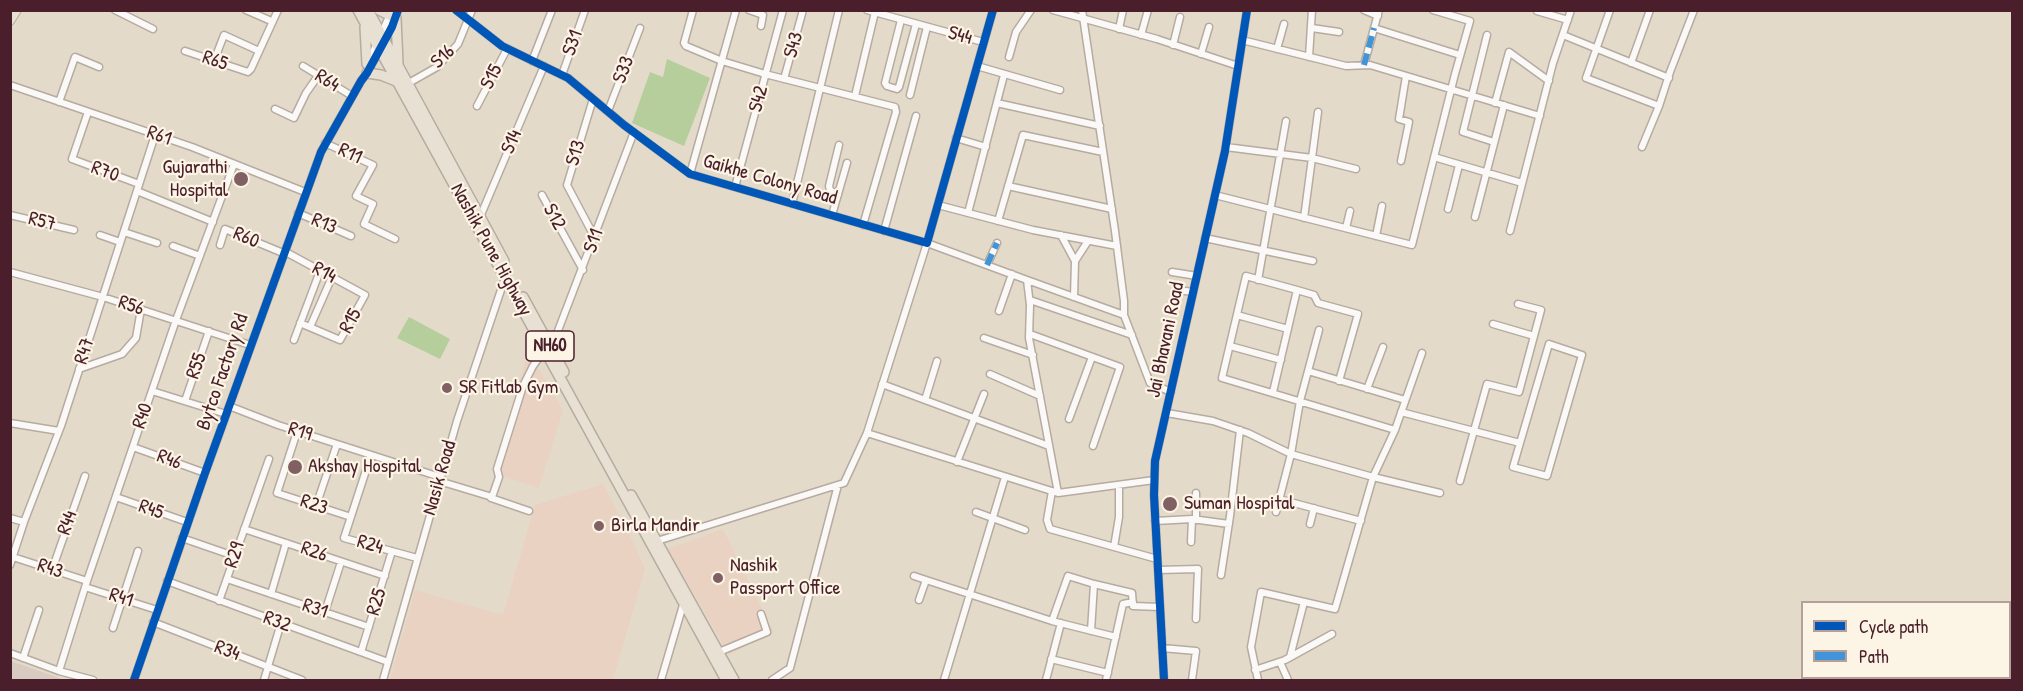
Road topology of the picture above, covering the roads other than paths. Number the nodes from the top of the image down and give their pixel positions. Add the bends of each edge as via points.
1 (17, 10) edge
2 (115, 10) edge
3 (246, 10) edge
4 (278, 10) edge
5 (358, 10) edge
6 (368, 10) edge
7 (379, 10) edge
8 (456, 10) edge
9 (472, 10) edge
10 (552, 10) edge
11 (585, 10) edge
12 (693, 10) edge
13 (736, 10) edge
14 (749, 10) edge
15 (783, 10) edge
16 (803, 10) edge
17 (839, 10) edge
18 (993, 10) edge
19 (1031, 10) edge
20 (1053, 10) edge
21 (1082, 10) edge
22 (1123, 10) edge
23 (1149, 10) edge
24 (1247, 10) edge
25 (1312, 10) edge
26 (1364, 10) edge
27 (1433, 10) edge
28 (1537, 10) edge
29 (1571, 10) edge
30 (1610, 10) edge
31 (1650, 10) edge
32 (1694, 10) edge
33 (871, 11) edge
34 (1379, 13) edge
35 (394, 14) edge
36 (1180, 17) dead end
37 (1083, 19) junction
38 (269, 20) dead end
39 (468, 20) junction
40 (1568, 20) junction
41 (10, 21) edge
42 (365, 22) junction
43 (900, 22) junction
44 (1284, 24) dead end
45 (761, 26) dead end
46 (915, 26) junction
47 (927, 27) junction
48 (1209, 27) dead end
49 (640, 28) dead end
50 (1312, 28) junction
51 (1374, 28) junction
52 (153, 29) dead end
53 (1119, 29) junction
54 (1339, 32) dead end
55 (1141, 35) junction
56 (1487, 35) dead end
57 (1563, 35) junction
58 (1242, 40) junction
59 (380, 42) junction
60 (984, 42) junction
61 (1173, 45) junction
62 (507, 49) junction
63 (1277, 49) junction
64 (1597, 49) junction
65 (185, 51) dead end
66 (259, 51) junction
67 (1201, 54) junction
68 (892, 55) junction
69 (1460, 55) junction
70 (1009, 57) dead end
71 (1309, 57) junction
72 (907, 58) junction
73 (214, 61) junction
74 (532, 61) junction
75 (722, 62) junction
76 (1631, 63) junction
77 (1364, 65) junction
78 (99, 66) dead end
79 (303, 66) dead end
80 (544, 66) junction
81 (977, 66) junction
82 (1238, 66) junction
83 (399, 67) junction
84 (365, 73) junction
85 (765, 74) junction
86 (562, 75) junction
87 (1004, 75) junction
88 (318, 76) junction
89 (1406, 76) junction
90 (1669, 78) junction
91 (784, 79) junction
92 (396, 81) junction
93 (1549, 81) junction
94 (407, 84) junction
95 (10, 85) edge
96 (819, 87) junction
97 (1060, 90) dead end
98 (1451, 90) junction
99 (910, 95) dead end
100 (352, 96) junction
101 (855, 96) junction
102 (1472, 96) junction
103 (593, 99) junction
104 (59, 102) junction
105 (1495, 102) junction
106 (997, 103) junction
107 (1504, 105) junction
108 (477, 106) dead end
109 (1659, 106) junction
110 (275, 109) dead end
111 (608, 111) junction
112 (88, 112) junction
113 (1318, 112) dead end
114 (916, 116) dead end
115 (1540, 116) junction
116 (1286, 121) dead end
117 (1100, 126) junction
118 (634, 132) junction
119 (155, 135) junction
120 (956, 138) junction
121 (1494, 142) junction
122 (325, 143) junction
123 (839, 145) dead end
124 (986, 147) junction
125 (1226, 147) junction
126 (1642, 147) dead end
127 (1103, 152) junction
128 (1280, 154) junction
129 (1434, 157) junction
130 (1312, 158) junction
131 (1401, 161) dead end
132 (847, 163) dead end
133 (234, 164) junction
134 (1459, 165) junction
135 (1356, 169) dead end
136 (1486, 172) junction
137 (690, 174) junction
138 (1522, 183) junction
139 (1008, 186) junction
140 (138, 187) junction
141 (735, 187) junction
142 (305, 192) junction
143 (543, 195) dead end
144 (838, 195) junction
145 (1215, 195) junction
146 (792, 204) junction
147 (938, 205) junction
148 (1382, 206) dead end
149 (1112, 209) junction
150 (1271, 209) junction
151 (1448, 209) dead end
152 (1350, 211) dead end
153 (298, 213) junction
154 (968, 213) junction
155 (10, 214) edge
156 (832, 216) junction
157 (480, 217) junction
158 (1475, 217) dead end
159 (1304, 218) junction
160 (998, 221) junction
161 (213, 222) junction
162 (863, 225) junction
163 (1346, 228) junction
164 (74, 230) dead end
165 (884, 231) junction
166 (1510, 231) dead end
167 (124, 232) junction
168 (100, 235) dead end
169 (1061, 235) junction
170 (351, 236) dead end
171 (1376, 236) junction
172 (595, 238) junction
173 (1205, 238) junction
174 (395, 239) dead end
175 (1088, 241) junction
176 (120, 242) junction
177 (157, 243) dead end
178 (927, 243) junction
179 (997, 243) dead end
180 (220, 245) dead end
181 (172, 246) dead end
182 (1117, 246) junction
183 (1263, 251) junction
184 (283, 252) junction
185 (200, 256) junction
186 (1075, 261) junction
187 (1313, 261) dead end
188 (987, 265) junction
189 (583, 270) junction
190 (320, 271) junction
191 (10, 272) edge
192 (1172, 272) dead end
193 (1012, 274) junction
194 (1197, 276) junction
195 (332, 277) junction
196 (506, 277) junction
197 (1027, 280) junction
198 (1258, 280) junction
199 (1177, 290) dead end
200 (1298, 290) junction
201 (1193, 292) junction
202 (365, 295) joint
203 (103, 297) junction
204 (1074, 297) junction
205 (1030, 300) junction
206 (1518, 304) dead end
207 (141, 309) junction
208 (999, 311) dead end
209 (1124, 315) junction
210 (1238, 315) junction
211 (176, 320) junction
212 (300, 323) junction
213 (1493, 324) dead end
214 (310, 327) junction
215 (1288, 329) junction
216 (1319, 330) dead end
217 (209, 331) junction
218 (1030, 334) junction
219 (1132, 335) junction
220 (1534, 336) junction
221 (984, 338) dead end
222 (294, 340) dead end
223 (250, 345) junction
224 (1230, 346) junction
225 (1383, 347) dead end
226 (548, 348) junction
227 (1422, 353) dead end
228 (1033, 355) junction
229 (1092, 357) junction
230 (1281, 360) junction
231 (938, 361) dead end
232 (80, 369) junction
233 (1308, 371) junction
234 (990, 374) dead end
235 (1339, 381) junction
236 (882, 384) junction
237 (1367, 389) junction
238 (152, 391) junction
239 (1172, 392) junction
240 (1273, 392) junction
241 (1519, 392) junction
242 (984, 394) dead end
243 (1040, 396) junction
244 (1533, 397) junction
245 (925, 400) junction
246 (1405, 400) junction
247 (185, 401) junction
248 (1300, 401) junction
249 (229, 406) junction
250 (1401, 412) junction
251 (1167, 413) junction
252 (226, 414) junction
253 (974, 419) junction
254 (1069, 419) dead end
255 (10, 423) edge
256 (59, 430) junction
257 (1240, 430) junction
258 (1395, 430) junction
259 (1474, 430) junction
260 (297, 432) junction
261 (867, 434) junction
262 (1520, 443) junction
263 (337, 444) junction
264 (1049, 446) junction
265 (1094, 446) dead end
266 (133, 447) junction
267 (1291, 454) junction
268 (372, 455) junction
269 (269, 459) dead end
270 (957, 462) junction
271 (205, 473) junction
272 (85, 476) dead end
273 (1005, 477) junction
274 (1373, 477) junction
275 (440, 479) junction
276 (1154, 480) junction
277 (1460, 481) dead end
278 (1119, 484) junction
279 (838, 485) junction
280 (1055, 492) junction
281 (1196, 493) dead end
282 (1440, 493) dead end
283 (116, 497) junction
284 (491, 498) junction
285 (1279, 499) junction
286 (316, 506) junction
287 (1314, 508) junction
288 (529, 511) dead end
289 (976, 512) dead end
290 (1276, 512) dead end
291 (351, 517) junction
292 (10, 518) edge
293 (993, 520) junction
294 (1194, 520) junction
295 (1155, 521) junction
296 (1360, 521) junction
297 (24, 522) junction
298 (188, 522) junction
299 (1229, 524) junction
300 (1310, 524) dead end
301 (243, 529) junction
302 (1024, 530) dead end
303 (182, 538) junction
304 (657, 541) junction
305 (1191, 542) dead end
306 (286, 543) junction
307 (1114, 547) junction
308 (138, 551) dead end
309 (392, 551) junction
310 (234, 556) junction
311 (13, 557) junction
312 (417, 558) junction
313 (1157, 559) junction
314 (341, 562) junction
315 (10, 566) edge
316 (52, 570) junction
317 (1158, 570) junction
318 (1221, 575) dead end
319 (385, 576) junction
320 (914, 576) dead end
321 (227, 579) junction
322 (926, 580) junction
323 (167, 581) junction
324 (86, 584) junction
325 (1094, 584) junction
326 (271, 594) junction
327 (969, 595) junction
328 (122, 599) junction
329 (919, 600) dead end
330 (219, 601) junction
331 (686, 602) junction
332 (1133, 602) junction
333 (1304, 602) junction
334 (1160, 607) junction
335 (39, 610) dead end
336 (157, 610) junction
337 (325, 612) junction
338 (761, 614) dead end
339 (1196, 619) dead end
340 (1052, 621) junction
341 (153, 622) junction
342 (281, 623) junction
343 (1061, 624) junction
344 (369, 627) junction
345 (113, 628) dead end
346 (1090, 631) junction
347 (1332, 634) dead end
348 (1116, 637) junction
349 (1162, 648) junction
350 (361, 652) junction
351 (718, 652) junction
352 (10, 653) edge
353 (1290, 657) junction
354 (24, 658) junction
355 (1052, 659) junction
356 (388, 662) junction
357 (1280, 662) junction
358 (268, 667) junction
359 (1255, 670) junction
360 (59, 671) junction
361 (1107, 677) edge
362 (1046, 680) edge
363 (93, 681) edge
364 (134, 681) edge
365 (264, 681) edge
366 (302, 681) edge
367 (383, 681) edge
368 (661, 681) edge
369 (726, 681) edge
370 (734, 681) edge
371 (772, 681) edge
372 (944, 681) edge
373 (1164, 681) edge
374 (1192, 681) edge
375 (1258, 681) edge
376 (1288, 681) edge

1 - 41 main road
2 - 52 street
3 - 38 street
4 - 66 street, R65
5 - 42 highway, Nashik Pune Highway
6 - 59 highway, Nashik Pune Highway / NH60
7 - 35 highway
8 - 39 street, Gaikhe Colony Road
9 - 39 street, S16
10 - 74 street
11 - 86 street, S31
12 - 75 street via 684,45
13 - 75 street
14 - 45 street via 763,15
15 - 85 street, S42
16 - 91 street, S43
17 - 96 street
18 - 60 street
19 - 70 street via 1016,32
20 - 37 street
21 - 37 street
22 - 53 street
23 - 55 street
24 - 58 street, Jai Bhavani Road
25 - 50 street
26 - 34 street
27 - 69 street via 1470,21
28 - 40 street
29 - 40 street
30 - 64 street
31 - 76 street
32 - 90 street
33 - 43 street, S44
33 - 101 street
34 - 51 street
35 - 59 street, Bytco Factory Rd
35 - 83 highway
36 - 61 street
37 - 53 street
37 - 117 street
39 - 62 street, Gaikhe Colony Road
39 - 94 street, S16 via 458,44 437,67
40 - 57 street
42 - 59 highway, Nashik Pune Highway
42 - 84 highway
43 - 46 street, S44
43 - 68 street
44 - 63 street
46 - 47 street, S44
46 - 72 street
47 - 60 street, S44
47 - 99 street
48 - 67 street
49 - 111 street, S33
50 - 54 street
50 - 71 street
51 - 69 street
51 - 77 street
53 - 55 street
55 - 61 street
56 - 102 street
57 - 64 street
57 - 93 street
58 - 63 street
58 - 82 street, Jai Bhavani Road
59 - 83 highway, Nashik Pune Highway / NH60
59 - 84 street, Bytco Factory Rd
59 - 92 highway, Nashik Pune Highway / NH60
60 - 81 street
61 - 67 street
62 - 74 street, Gaikhe Colony Road
62 - 108 street, S15
63 - 71 street
64 - 76 street
64 - 109 street via 1586,78
65 - 73 street, R65
66 - 73 street, R65 via 248,72
66 - 73 street via 224,35
67 - 82 street
68 - 72 street
68 - 72 street via 885,84 897,89
69 - 98 street
71 - 77 street via 1346,66
74 - 80 street, Gaikhe Colony Road
75 - 85 street
75 - 137 street
76 - 90 street
77 - 89 street
78 - 104 street via 75,57
79 - 88 street, R64
80 - 86 street, Gaikhe Colony Road
80 - 157 street, S14
81 - 87 street
81 - 120 street
82 - 125 street, Jai Bhavani Road
83 - 94 highway, Nashik Pune Highway / NH60
84 - 92 highway
84 - 100 street, Bytco Factory Rd
85 - 91 street
85 - 141 street, S42
86 - 103 street, Gaikhe Colony Road
87 - 97 street
87 - 106 street
88 - 100 street, R64
88 - 110 street via 294,118
89 - 98 street
89 - 131 street via 1399,119 1409,122
90 - 109 street
91 - 96 street
92 - 196 highway, Nashik Pune Highway / NH60
93 - 105 street via 1509,52
93 - 115 street
94 - 157 highway, Nashik Pune Highway / NH60
95 - 104 street, R61
96 - 101 street
96 - 146 street
98 - 102 street
98 - 129 street
100 - 122 street, Bytco Factory Rd
101 - 162 street via 896,109
102 - 105 street
102 - 121 street via 1463,132
103 - 111 street, Gaikhe Colony Road
103 - 172 street, S13 via 567,185
104 - 112 street, R61
105 - 107 street
106 - 117 street
106 - 124 street
107 - 115 street
107 - 121 street
109 - 126 street
111 - 118 street, Gaikhe Colony Road
112 - 119 street, R61
112 - 140 street, R70 via 72,159
113 - 130 street
114 - 165 street
115 - 138 street
116 - 128 street
117 - 127 street
118 - 137 street, Gaikhe Colony Road
118 - 172 street, S11
119 - 133 street, R61
119 - 140 street, R47
120 - 124 street
120 - 147 street
121 - 136 street
122 - 142 street, Bytco Factory Rd
122 - 174 street, R11 via 373,165 356,196 373,204 364,224
123 - 144 street via 828,186
124 - 154 street
125 - 128 street
125 - 145 street, Jai Bhavani Road
127 - 139 street via 1023,135
127 - 149 street
128 - 130 street
128 - 150 street
129 - 134 street
129 - 171 street via 1412,245
130 - 135 street
130 - 159 street
132 - 144 street
133 - 142 street, R61
133 - 161 street, R40
134 - 136 street
134 - 151 street
136 - 138 street
136 - 158 street
137 - 141 street, Gaikhe Colony Road
138 - 166 street
139 - 149 street
139 - 160 street
140 - 161 street, R70
140 - 167 street, R47
141 - 146 street, Gaikhe Colony Road
142 - 153 street, Bytco Factory Rd
143 - 189 street, S12
144 - 156 street
145 - 150 street
145 - 173 street, Jai Bhavani Road
146 - 156 street, Gaikhe Colony Road
147 - 154 street
147 - 178 street
148 - 171 street
149 - 182 street
150 - 159 street
150 - 183 street
152 - 163 street
153 - 170 street, R13
153 - 184 street, Bytco Factory Rd
154 - 160 street
155 - 164 street, R57
156 - 162 street, Gaikhe Colony Road
157 - 226 highway, Nashik Pune Highway / NH60
159 - 163 street
160 - 169 street
161 - 185 street, R40
162 - 165 street, Gaikhe Colony Road
163 - 171 street
165 - 178 street, Gaikhe Colony Road
167 - 176 street, R47
167 - 177 street
168 - 176 street
169 - 175 street
169 - 186 street
172 - 189 street, S11
173 - 183 street
173 - 194 street, Jai Bhavani Road
175 - 182 street
175 - 186 street
176 - 203 street, R47
178 - 188 street, Gaikhe Colony Road
178 - 236 street
179 - 188 street
180 - 184 street, R60 via 225,229
181 - 185 street
182 - 209 street
183 - 187 street
183 - 198 street
184 - 190 street, R14
184 - 223 street, Bytco Factory Rd
185 - 211 street, R40
186 - 204 street
188 - 193 street, Gaikhe Colony Road
189 - 226 street, S11
190 - 195 street, R14
190 - 212 street
191 - 203 street, R56
192 - 194 street
193 - 197 street, Gaikhe Colony Road
193 - 208 street
194 - 201 street, Jai Bhavani Road
195 - 202 street, R14
195 - 214 street
196 - 226 highway, Nashik Pune Highway / NH60
196 - 275 street, Nasik Road
197 - 204 street, Gaikhe Colony Road
197 - 205 street
198 - 200 street
198 - 210 street via 1246,276
199 - 201 street
200 - 215 street
200 - 235 street via 1314,294 1318,303 1358,314
201 - 239 street, Jai Bhavani Road
202 - 214 street, R15 via 340,340
203 - 207 street, R56
203 - 232 street, R47
204 - 209 street, Gaikhe Colony Road
205 - 218 street
205 - 219 street
206 - 220 street via 1541,310
207 - 211 street, R56
207 - 232 street via 136,338 122,354
209 - 219 street
210 - 215 street
210 - 224 street
211 - 217 street, R56
211 - 238 street, R40
212 - 214 street, R15
212 - 222 street
213 - 220 street
215 - 230 street
216 - 233 street
217 - 223 street, R56
217 - 247 street, R55
218 - 228 street
218 - 229 street
219 - 239 street via 1150,382
220 - 241 street
221 - 228 street
223 - 249 street, Bytco Factory Rd
224 - 230 street
224 - 240 street via 1222,378
225 - 237 street
226 - 284 street, S11 via 523,386
226 - 304 highway, Nashik Pune Highway / NH60
226 - 331 highway, Nashik Pune Highway / NH60
227 - 246 street
228 - 243 street
229 - 254 street
229 - 265 street via 1120,367
230 - 240 street
231 - 245 street
232 - 256 street, R47
233 - 235 street
233 - 248 street
234 - 243 street
235 - 237 street
236 - 245 street
236 - 261 street
237 - 246 street
238 - 247 street
238 - 266 street, R40
239 - 251 street, Jai Bhavani Road
240 - 248 street
241 - 244 street
241 - 259 street via 1487,384
242 - 253 street
243 - 264 street
244 - 262 street
244 - 262 street via 1549,344 1582,355 1547,476 1513,467
245 - 253 street
246 - 250 street
247 - 252 street
248 - 258 street
248 - 267 street
249 - 252 street, Bytco Factory Rd
249 - 260 street, R19
250 - 258 street
250 - 259 street
251 - 257 street
251 - 276 street, Jai Bhavani Road
252 - 271 street, Bytco Factory Rd
253 - 264 street
253 - 270 street
255 - 256 street
256 - 297 street, R47
257 - 267 street
257 - 299 street
258 - 274 street
259 - 262 street
259 - 277 street
260 - 263 street, R19
260 - 286 street, R23 via 277,493
261 - 270 street
261 - 279 street via 844,483
263 - 268 street, R19
263 - 286 street
264 - 280 street
266 - 271 street, R46
266 - 283 street, R40
267 - 274 street
267 - 285 street
268 - 275 street, R19
268 - 291 street
269 - 301 street, R29
270 - 273 street
271 - 298 street, Bytco Factory Rd
272 - 316 street, R44
273 - 280 street
273 - 293 street
274 - 282 street
274 - 296 street
275 - 284 street, R19
275 - 312 street, Nasik Road
276 - 278 street
276 - 295 street, Jai Bhavani Road
278 - 280 street
278 - 307 street
279 - 304 street
279 - 371 street via 790,668
280 - 307 street via 1047,520 1050,529
281 - 294 street
283 - 298 street, R45
283 - 324 street, R40
284 - 288 street, R19
285 - 287 street
285 - 290 street
286 - 291 street, R23
287 - 296 street
287 - 300 street
289 - 293 street
291 - 309 street, R24 via 344,538
292 - 297 street
293 - 302 street
293 - 327 street
294 - 295 street
294 - 299 street
294 - 305 street
295 - 313 street, Jai Bhavani Road
296 - 333 street via 1335,609
297 - 311 street, R47
298 - 303 street, Bytco Factory Rd
299 - 318 street
301 - 306 street, R26
301 - 310 street, R29
303 - 310 street
303 - 323 street, Bytco Factory Rd
304 - 331 highway, Nashik Pune Highway / NH60
306 - 314 street, R26
306 - 326 street
307 - 313 street
308 - 328 street
309 - 312 street, R24
309 - 319 street, R25
310 - 321 street, R29
311 - 315 street, R47
311 - 316 street, R43
312 - 356 street, Nasik Road
313 - 317 street, Jai Bhavani Road
314 - 319 street, R26
314 - 337 street
316 - 324 street, R43
317 - 334 street, Jai Bhavani Road
317 - 339 street via 1198,569
319 - 344 street, R25
320 - 322 street
321 - 326 street, R31
321 - 330 street, R29
322 - 327 street
322 - 329 street
323 - 330 street, R32
323 - 336 street, Bytco Factory Rd
324 - 328 street, R41
324 - 360 street, R40
325 - 332 street via 1132,593
325 - 340 street via 1068,576
325 - 346 street
326 - 337 street, R31
327 - 340 street
327 - 372 street
328 - 336 street, R41
328 - 345 street
330 - 342 street, R32
331 - 351 highway, Nashik Pune Highway / NH60
331 - 368 street
331 - 369 highway, Nashik Pune Highway / NH60
332 - 334 street via 1133,606
332 - 348 street via 1123,604
333 - 353 street
333 - 359 street via 1261,592 1251,647
334 - 349 street, Jai Bhavani Road
335 - 354 street
336 - 341 street, Bytco Factory Rd
337 - 344 street, R31
338 - 351 street via 767,632
340 - 343 street
341 - 358 street, R34
341 - 364 street, Bytco Factory Rd
342 - 350 street, R32
342 - 358 street
343 - 346 street
343 - 355 street
344 - 350 street, R25
346 - 348 street
347 - 353 street
348 - 361 street
349 - 373 street, Jai Bhavani Road
349 - 374 street via 1196,651
350 - 356 street, R32
351 - 370 highway, Nashik Pune Highway / NH60
352 - 354 street
353 - 357 street
354 - 360 street
355 - 361 street
355 - 362 street
356 - 367 street, Nasik Road
357 - 359 street
357 - 376 street
358 - 365 street
358 - 366 street, R34
359 - 375 street
360 - 363 street

